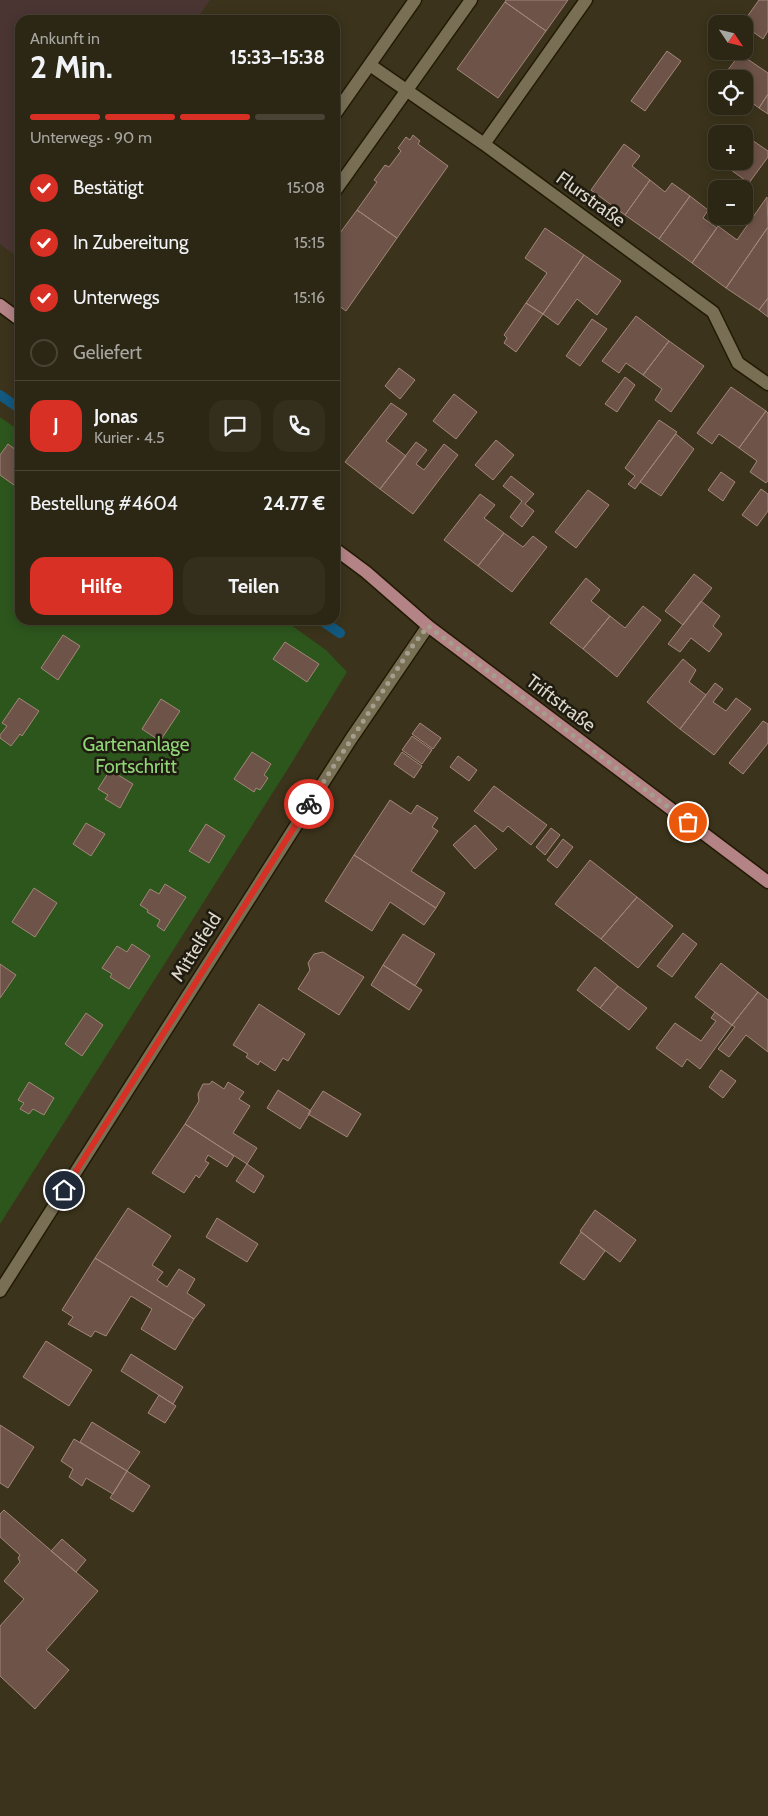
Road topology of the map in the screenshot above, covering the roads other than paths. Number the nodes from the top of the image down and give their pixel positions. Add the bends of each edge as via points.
1 (415, 0) edge
2 (471, 0) edge
3 (586, 0) edge
4 (370, 65) junction
5 (407, 90) junction
6 (340, 107) edge
7 (484, 144) junction
8 (340, 184) edge
9 (0, 305) edge
10 (15, 316) edge
11 (768, 384) edge
12 (340, 553) edge
13 (428, 626) junction
14 (768, 882) edge
15 (0, 1291) edge

1 - 4 street
2 - 5 street
3 - 7 street
4 - 5 street, Flurstraße
4 - 6 street
5 - 7 street, Flurstraße
5 - 8 street
7 - 11 street, Flurstraße via 713,312 738,363
9 - 10 main road
12 - 13 main road, Triftstraße
13 - 14 main road, Triftstraße
13 - 15 street, Mittelfeld via 350,739

